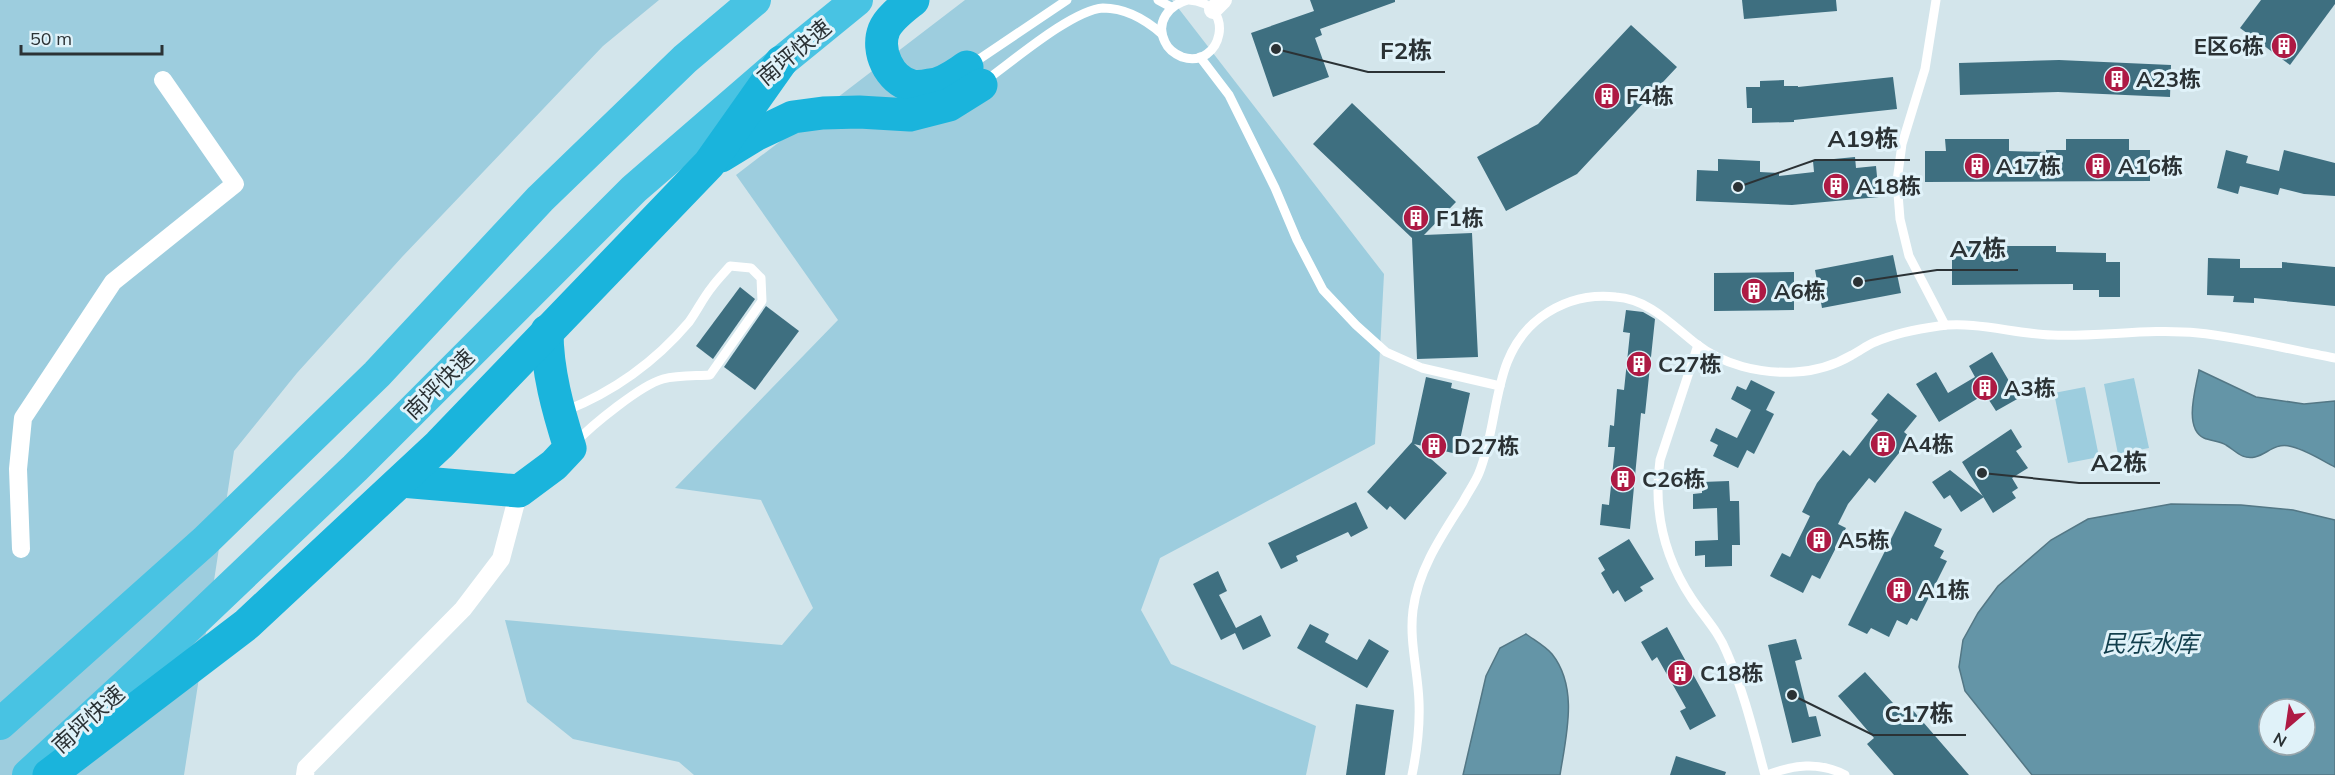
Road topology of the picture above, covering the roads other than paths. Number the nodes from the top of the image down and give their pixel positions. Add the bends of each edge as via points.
1 (755, 0) edge
2 (857, 0) edge
3 (913, 0) edge
4 (1067, 0) edge
5 (1158, 0) edge
6 (1188, 0) edge
7 (1936, 0) edge
8 (1218, 5) edge
9 (1171, 7) junction
10 (1162, 34) junction
11 (1200, 57) junction
12 (781, 62) junction
13 (974, 76) junction
14 (163, 80) dead end
15 (709, 164) junction
16 (1945, 325) junction
17 (548, 331) junction
18 (1698, 345) junction
19 (2335, 358) edge
20 (1500, 386) junction
21 (559, 413) junction
22 (570, 448) junction
23 (400, 481) junction
24 (519, 491) junction
25 (21, 549) dead end
26 (0, 724) edge
27 (28, 775) edge
28 (49, 775) edge
29 (305, 775) edge
30 (1412, 775) edge
31 (1766, 775) edge
32 (1845, 775) edge

1 - 26 highway via 685,59 540,199 377,374 205,541
2 - 12 highway, 南坪快速
3 - 13 highway via 884,29 881,45 886,64 896,77 912,86
4 - 13 lane
5 - 9 lane
6 - 8 lane
6 - 9 lane
7 - 16 lane via 1925,69 1902,144 1897,181 1900,219 1910,256
8 - 11 lane via 1219,36 1215,45
9 - 10 lane via 1165,15
10 - 11 lane via 1171,51 1190,58
10 - 13 lane via 1146,20 1103,8 1081,15
11 - 20 lane via 1229,95 1323,290 1386,352 1422,368
12 - 15 highway
12 - 27 highway, 南坪快速 via 634,189 355,468
13 - 15 highway via 949,105 910,115 859,112 793,117
14 - 25 street via 235,184 113,282 23,418 18,469
15 - 17 highway
16 - 18 lane via 1908,330 1825,367 1799,372 1746,368
16 - 19 lane via 2079,336 2140,331 2199,333
17 - 21 highway via 547,357
17 - 23 highway
18 - 20 lane via 1651,307 1619,297 1586,297 1554,307 1528,327 1509,354
18 - 31 lane via 1660,460 1659,516 1674,569 1727,650
20 - 30 lane via 1479,475 1432,554 1413,608 1419,727
21 - 22 highway
21 - 22 lane via 612,388 656,357 690,321 730,267 751,268 761,278 762,301 710,375 662,379 591,426
22 - 24 highway
23 - 24 highway
23 - 28 highway via 247,624
24 - 29 street via 501,559 463,609 306,768
31 - 32 lane via 1788,767 1812,765

